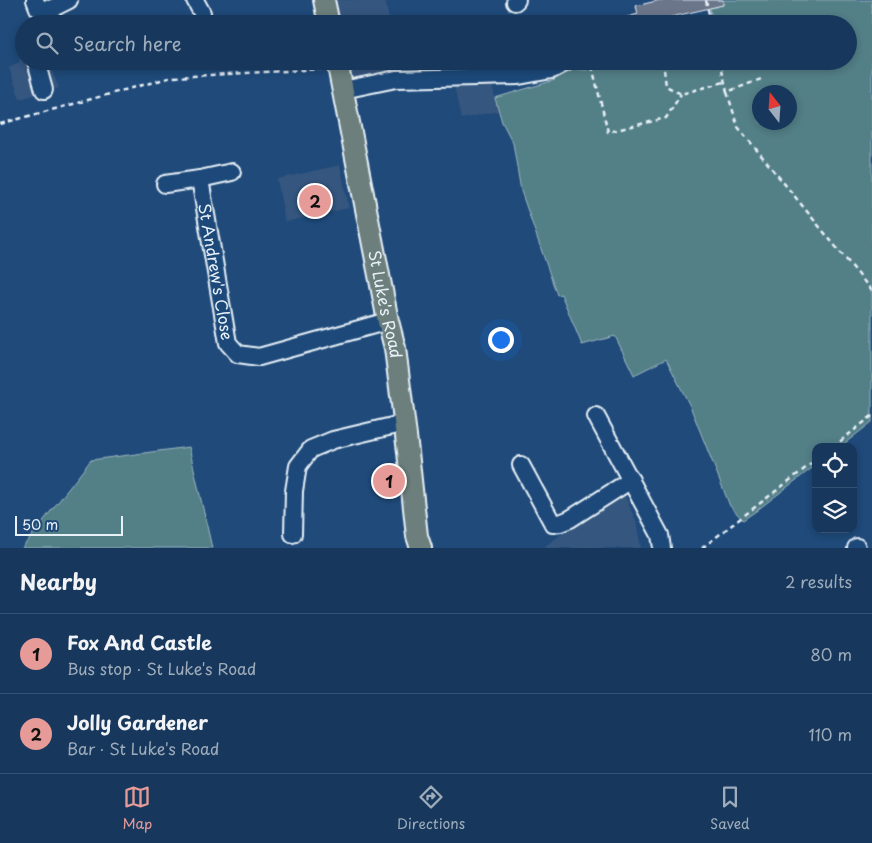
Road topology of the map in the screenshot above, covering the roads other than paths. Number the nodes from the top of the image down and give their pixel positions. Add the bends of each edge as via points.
1 (69, 0) edge
2 (324, 0) edge
3 (36, 10) edge
4 (327, 15) edge
5 (38, 70) edge
6 (339, 70) edge
7 (552, 70) edge
8 (44, 90) dead end
9 (343, 90) junction
10 (232, 172) dead end
11 (200, 179) junction
12 (165, 184) dead end
13 (388, 321) junction
14 (596, 416) dead end
15 (405, 423) junction
16 (521, 465) dead end
17 (631, 480) junction
18 (293, 534) dead end
19 (420, 548) edge
20 (662, 548) edge

1 - 3 street via 51,9
2 - 4 main road
5 - 8 street
6 - 9 main road, St Luke's Road
7 - 9 street via 519,76 396,79
9 - 13 main road, St Luke's Road
10 - 11 street
11 - 12 street
11 - 13 street, St Andrew's Close via 228,343 238,354 259,357
13 - 15 main road, St Luke's Road
14 - 17 street
15 - 18 street via 311,448 298,466
15 - 19 main road, St Luke's Road
16 - 17 street via 554,524 570,519
17 - 20 street via 660,535

